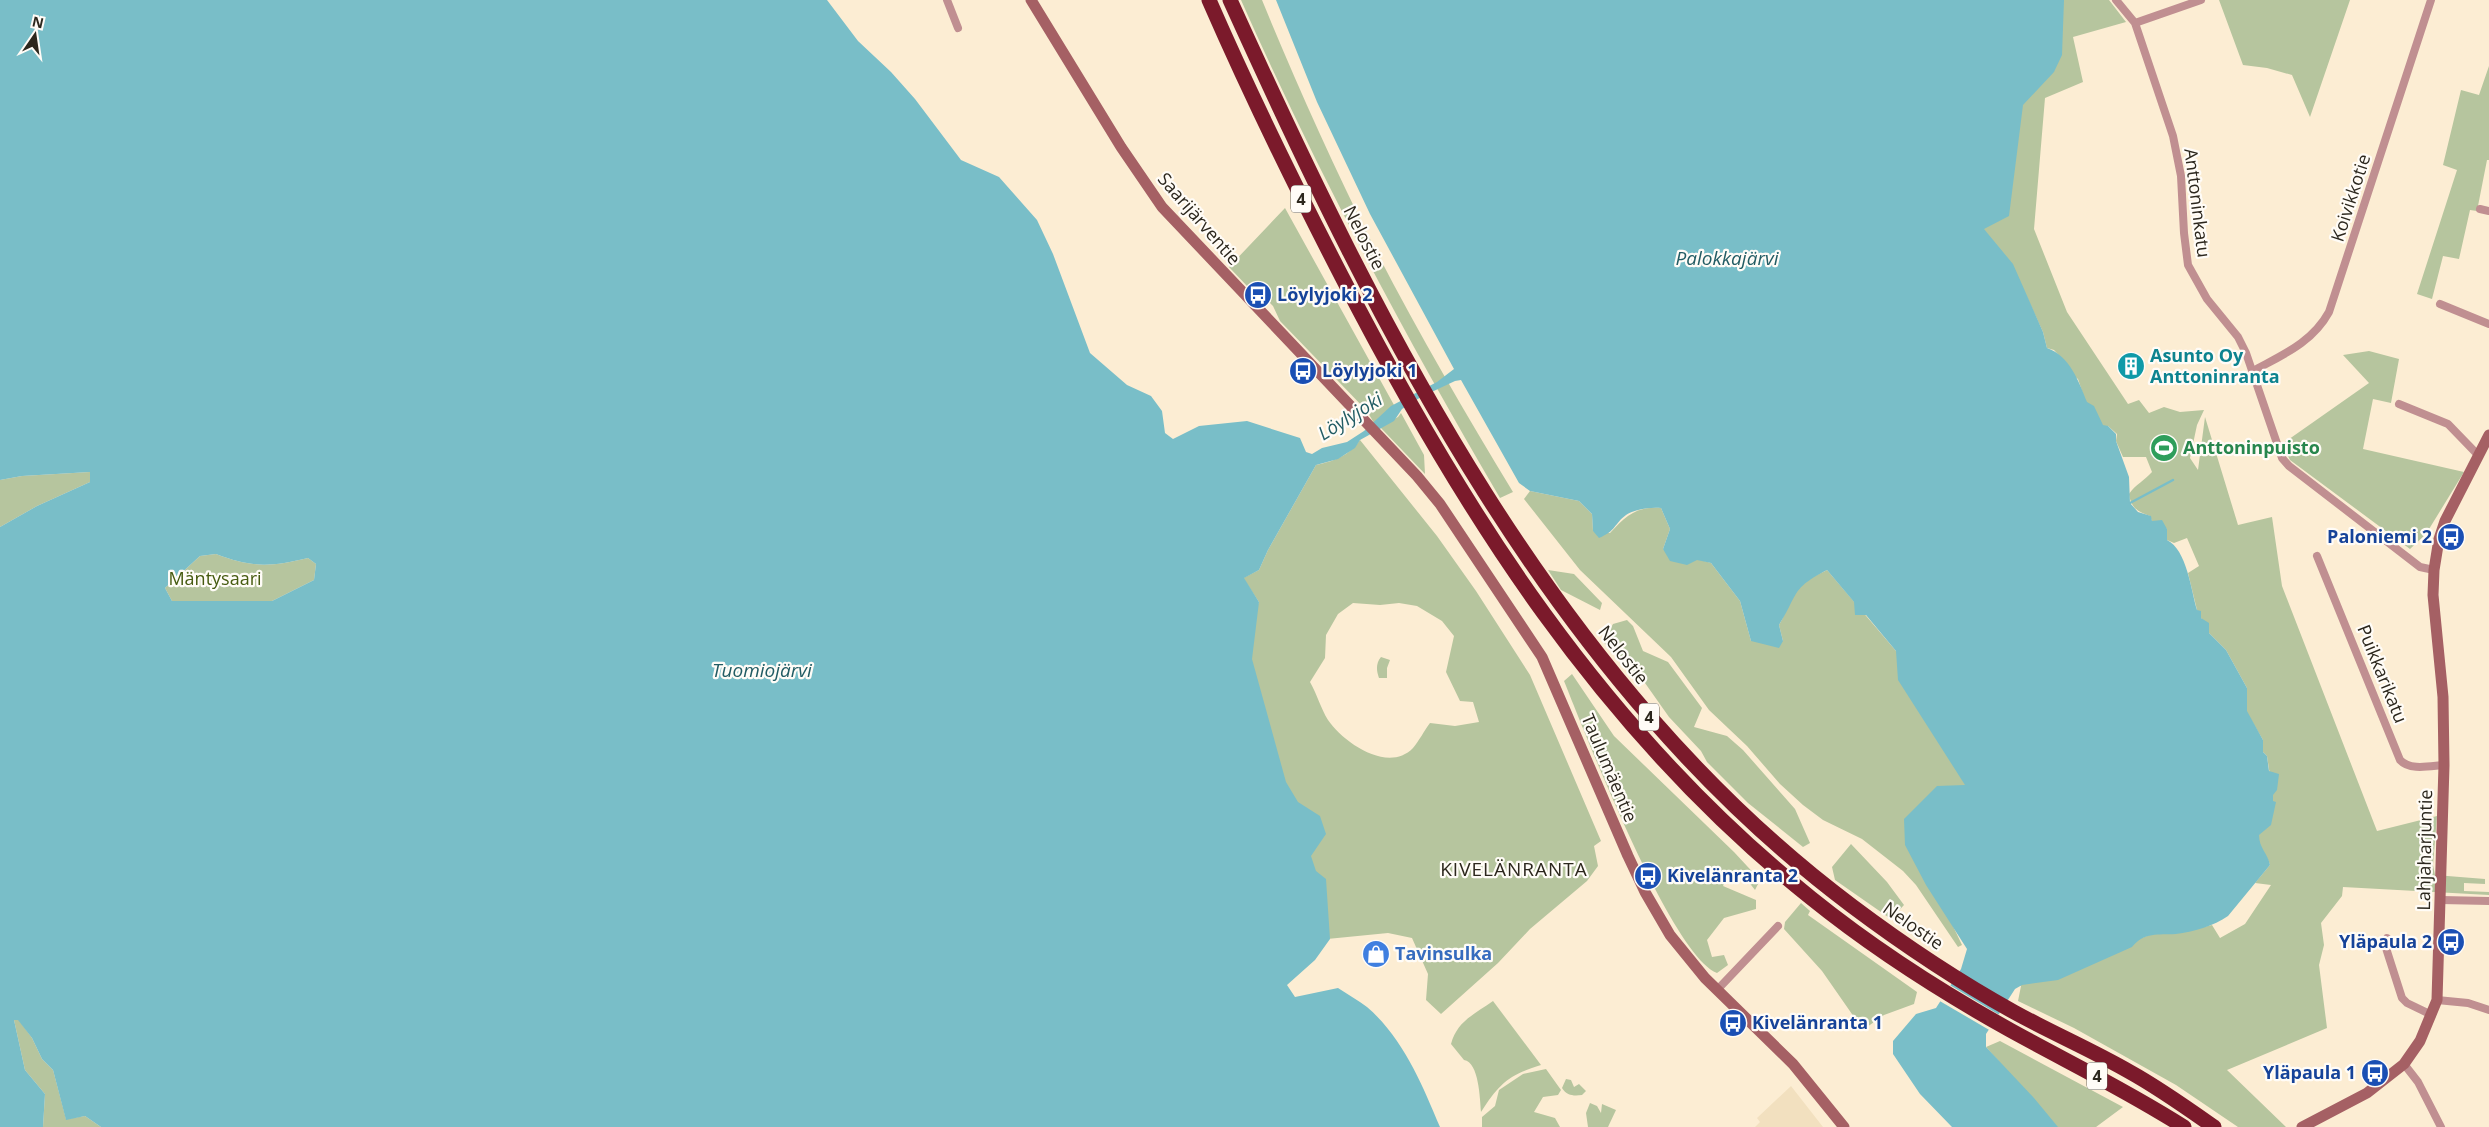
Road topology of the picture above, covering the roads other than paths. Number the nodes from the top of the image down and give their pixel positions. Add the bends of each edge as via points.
1 (947, 0) edge
2 (1032, 0) edge
3 (1210, 0) edge
4 (1230, 0) edge
5 (2116, 0) edge
6 (2201, 0) edge
7 (2432, 0) edge
8 (2135, 23) junction
9 (958, 28) dead end
10 (2480, 209) dead end
11 (2489, 211) edge
12 (2440, 304) dead end
13 (2489, 324) edge
14 (2253, 371) junction
15 (2399, 404) dead end
16 (1358, 414) joint
17 (2489, 435) edge
18 (2478, 455) junction
19 (2317, 556) dead end
20 (2434, 570) junction
21 (2444, 766) junction
22 (2441, 900) junction
23 (2489, 901) edge
24 (1778, 926) dead end
25 (2387, 938) dead end
26 (1718, 989) junction
27 (2437, 1000) junction
28 (2489, 1010) edge
29 (2432, 1015) junction
30 (2404, 1064) junction
31 (1844, 1127) edge
32 (2184, 1127) edge
33 (2214, 1127) edge
34 (2302, 1127) edge
35 (2441, 1127) edge

1 - 9 street
2 - 16 main road, Saarijärventie via 1116,139 1162,207
3 - 32 highway, Nelostie / 4 via 1291,180 1414,410 1532,600 1612,704 1673,772 1813,900 1930,983
4 - 33 highway, Nelostie / 4 via 1349,251 1421,384 1544,581 1613,675 1659,728 1779,846 1849,904 1940,968 2017,1013 2130,1072
5 - 8 street
6 - 8 street
7 - 14 street, Koivikkotie via 2329,312 2302,344
8 - 14 street, Anttoninkatu via 2178,161 2188,265 2207,299 2238,337
10 - 11 street
12 - 13 street
14 - 20 street, Anttoninkatu via 2279,450 2289,466 2420,567
15 - 18 street via 2448,424
16 - 26 main road, Taulumäentie via 1440,504 1542,657 1645,892 1670,936
17 - 18 main road, Lahjaharjuntie
18 - 20 main road, Lahjaharjuntie via 2445,521
19 - 21 street, Puikkarikatu via 2400,760 2405,766 2412,767
20 - 21 main road, Lahjaharjuntie via 2433,595 2443,697
21 - 22 main road, Lahjaharjuntie
22 - 23 street
22 - 27 main road, Lahjaharjuntie
24 - 26 street
25 - 29 street via 2385,945 2402,998
26 - 31 main road, Taulumäentie via 1776,1045
27 - 28 street via 2468,1003
27 - 29 main road, Lahjaharjuntie
29 - 30 main road, Lahjaharjuntie
30 - 34 main road, Lahjaharjuntie via 2367,1093
30 - 35 street via 2418,1082

